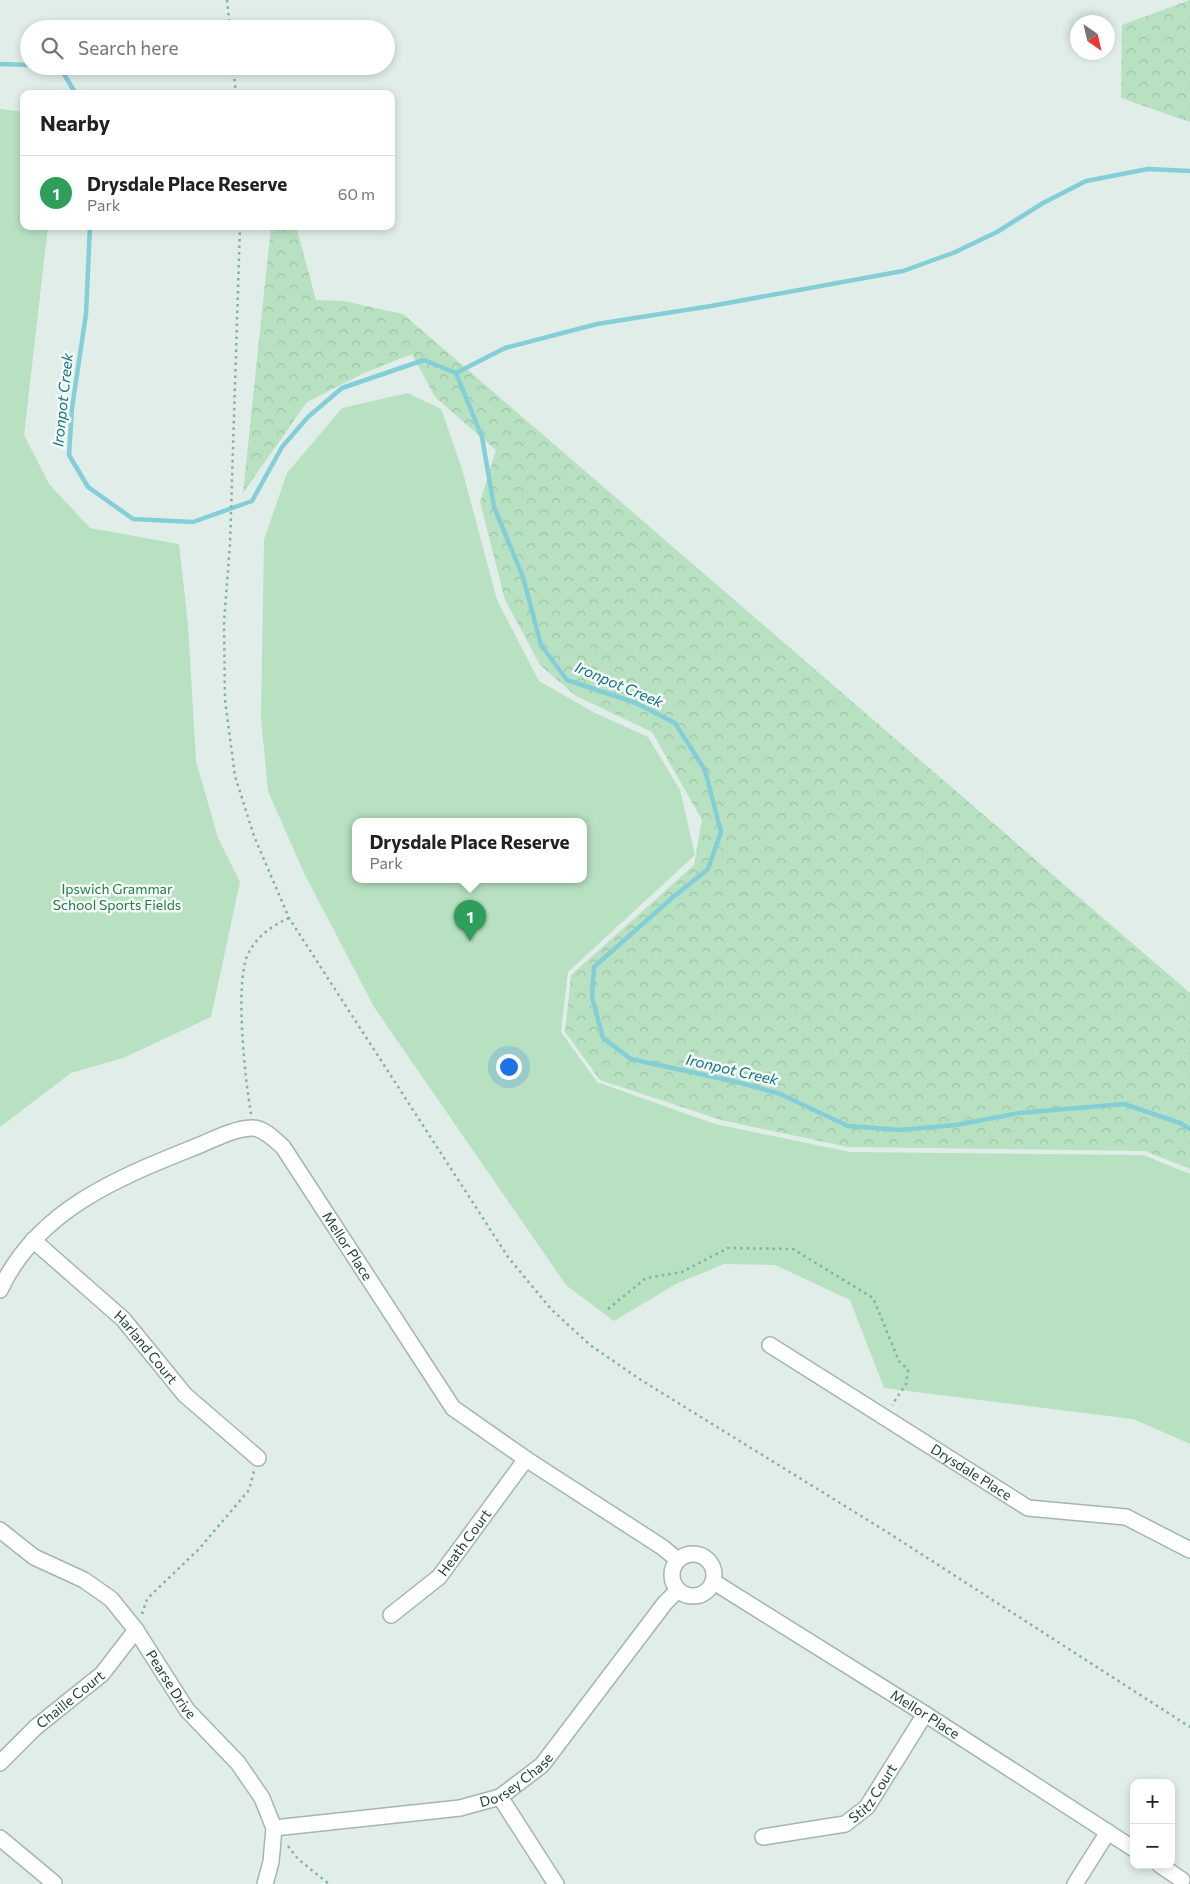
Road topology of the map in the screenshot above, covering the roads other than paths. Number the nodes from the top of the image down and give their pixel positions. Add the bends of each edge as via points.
1 (33, 1240) junction
2 (0, 1290) edge
3 (770, 1345) dead end
4 (258, 1458) road end
5 (526, 1460) junction
6 (0, 1530) edge
7 (1190, 1550) edge
8 (678, 1560) junction
9 (714, 1582) junction
10 (678, 1590) junction
11 (391, 1615) dead end
12 (136, 1630) junction
13 (925, 1714) junction
14 (0, 1763) edge
15 (500, 1797) junction
16 (274, 1828) junction
17 (1108, 1832) junction
18 (763, 1837) dead end
19 (0, 1838) edge
20 (1130, 1846) edge
21 (1166, 1869) edge
22 (1182, 1880) dead end
23 (54, 1883) dead end
24 (265, 1884) edge
25 (556, 1884) edge
26 (1075, 1884) edge

1 - 2 street via 8,1273
1 - 4 street, Harland Court via 123,1319 186,1395
1 - 5 street, Mellor Place via 59,1216 123,1176 233,1132 253,1128 269,1134 283,1147 453,1408
3 - 7 street, Drysdale Place via 1028,1508 1126,1518
5 - 8 street, Mellor Place
5 - 11 street, Heath Court via 439,1577
6 - 12 street, Pearse Drive via 34,1557 84,1580 111,1599
8 - 9 street via 693,1553 708,1559 715,1574
8 - 10 street via 672,1575
9 - 10 street via 702,1595 694,1597
9 - 13 street, Mellor Place
10 - 15 street, Dorsey Chase via 542,1764
12 - 14 street, Chaille Court via 102,1674 36,1727
12 - 16 street, Pearse Drive via 187,1710 242,1770 262,1798
13 - 17 street, Mellor Place
13 - 18 street, Stitz Court via 867,1807 845,1824
15 - 16 street, Dorsey Chase via 460,1808
15 - 25 street
16 - 24 street, Pearse Drive
17 - 20 street, Mellor Place
17 - 26 street
19 - 23 street
21 - 22 street

